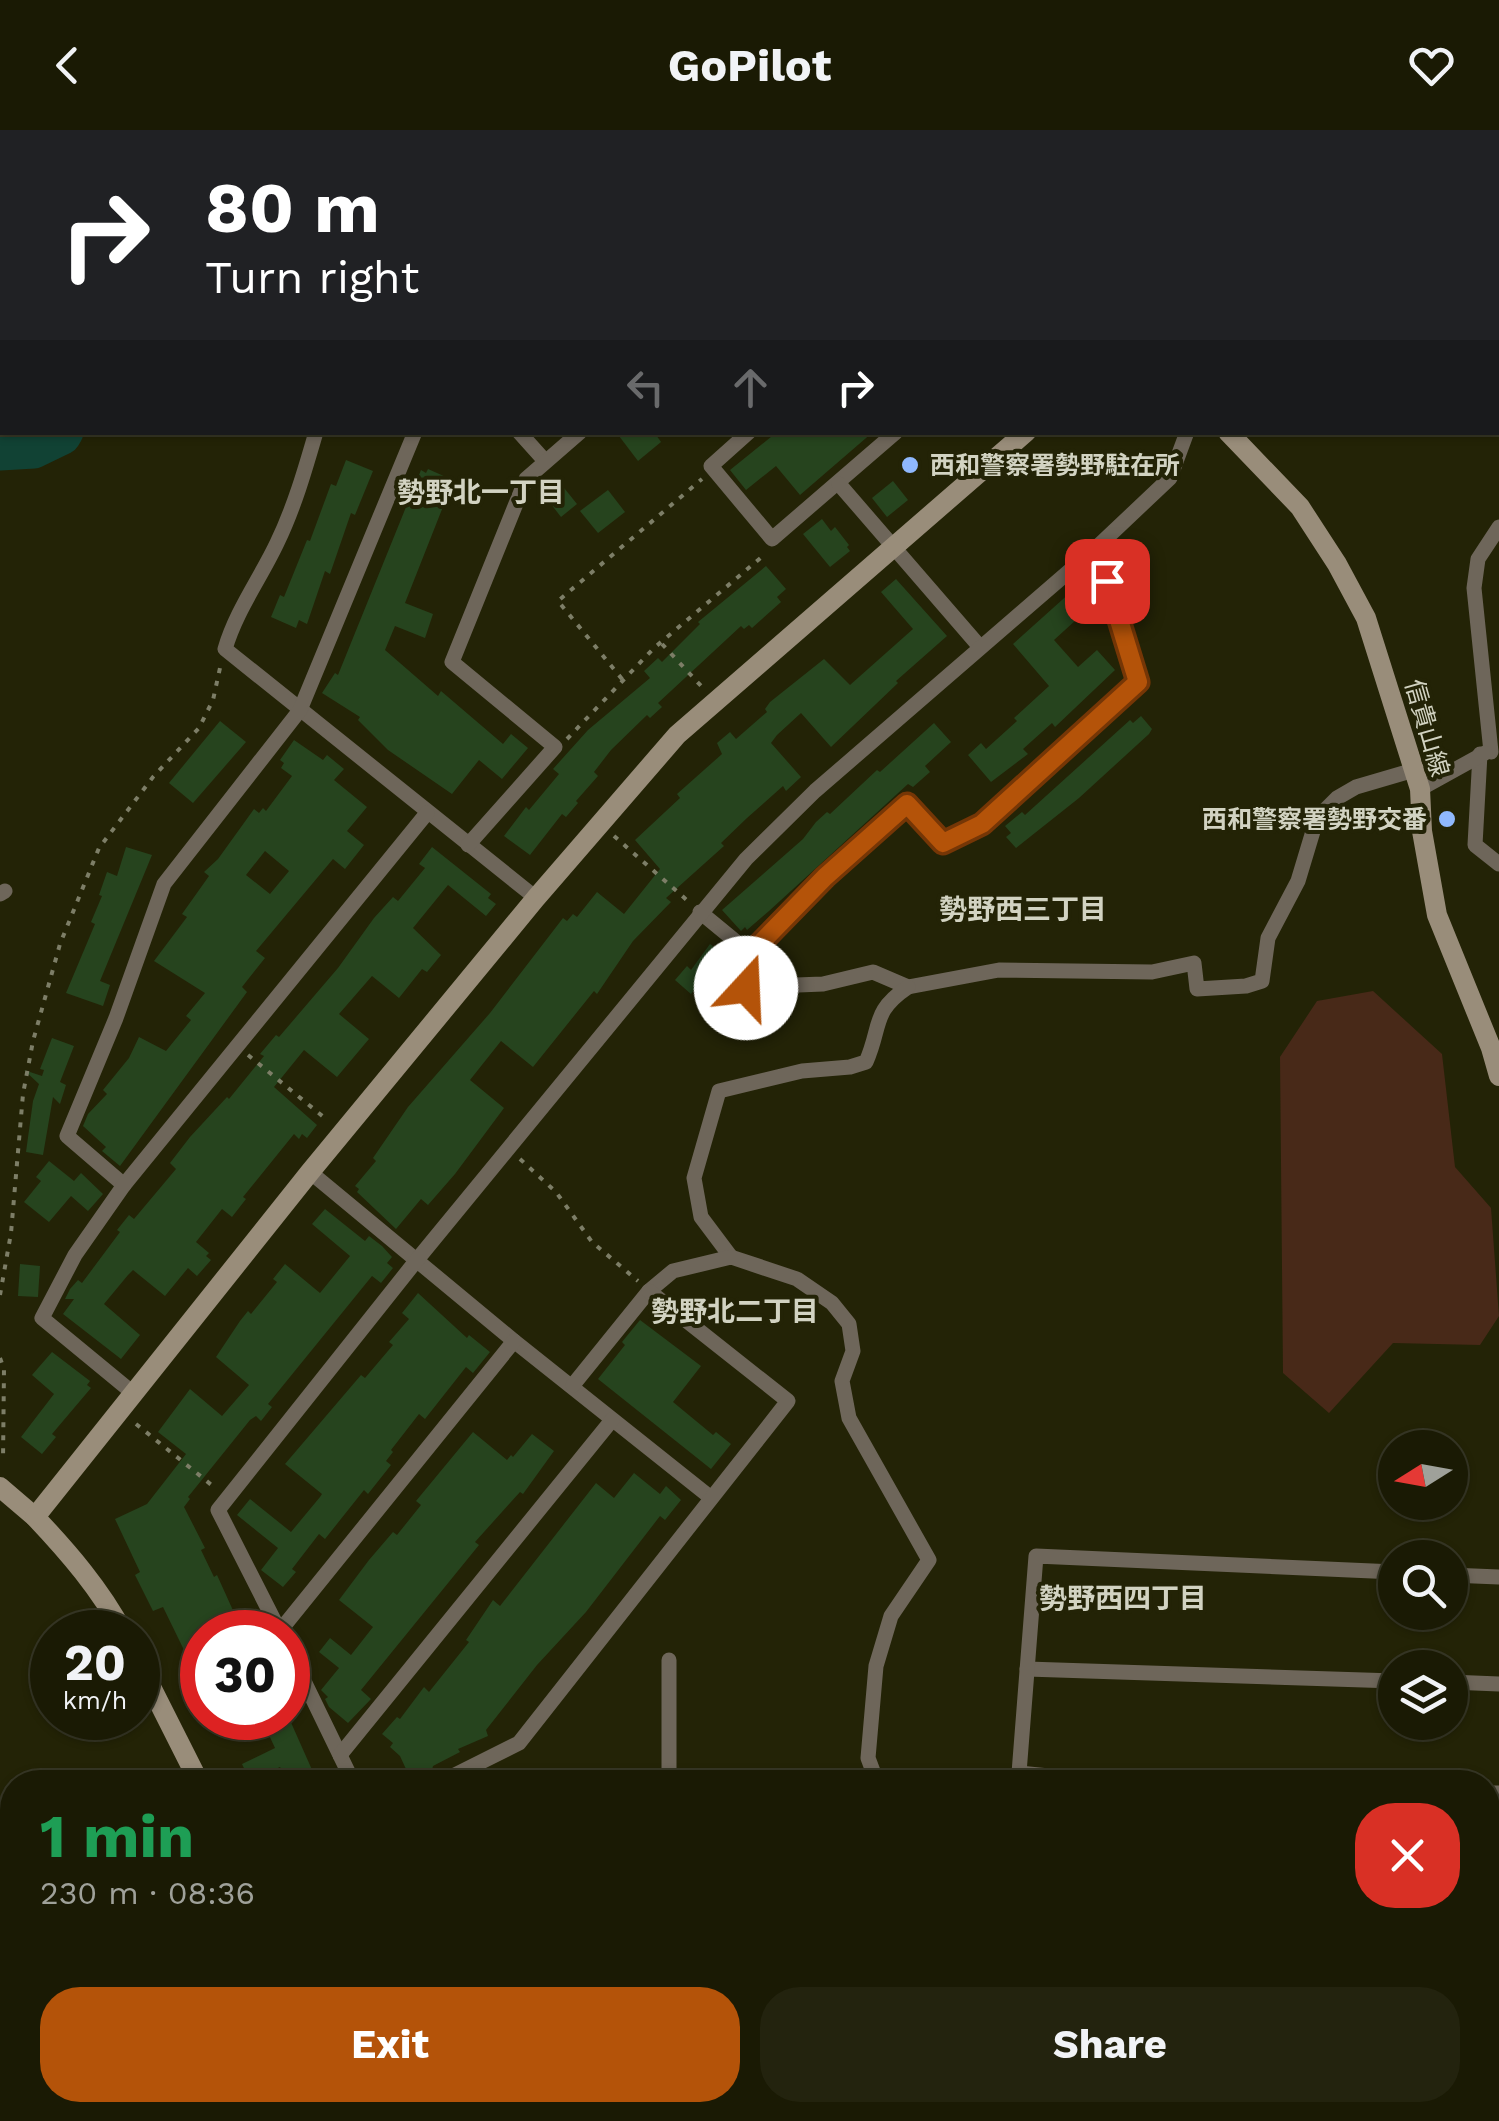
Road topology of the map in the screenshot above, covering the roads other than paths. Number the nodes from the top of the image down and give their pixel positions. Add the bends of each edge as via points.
1 (315, 435) edge
2 (415, 435) edge
3 (522, 435) edge
4 (576, 435) edge
5 (745, 435) edge
6 (893, 435) edge
7 (1023, 435) edge
8 (1186, 435) edge
9 (1231, 435) edge
10 (545, 460) junction
11 (838, 484) junction
12 (1499, 527) edge
13 (891, 548) junction
14 (1096, 548) junction
15 (980, 648) junction
16 (300, 710) junction
17 (1490, 752) edge
18 (1417, 779) junction
19 (427, 813) junction
20 (468, 845) junction
21 (1499, 864) edge
22 (536, 898) junction
23 (700, 912) junction
24 (750, 954) junction
25 (908, 986) junction
26 (1499, 1076) edge
27 (310, 1172) junction
28 (124, 1185) junction
29 (732, 1257) junction
30 (416, 1261) junction
31 (649, 1290) junction
32 (514, 1341) junction
33 (572, 1385) junction
34 (133, 1393) junction
35 (612, 1420) junction
36 (0, 1487) edge
37 (710, 1497) junction
38 (35, 1517) junction
39 (1378, 1571) edge
40 (1468, 1576) edge
41 (1499, 1577) edge
42 (112, 1610) edge
43 (269, 1610) edge
44 (298, 1610) edge
45 (669, 1660) dead end
46 (1027, 1669) junction
47 (1378, 1680) edge
48 (1468, 1683) edge
49 (1499, 1684) edge
50 (310, 1693) edge
51 (160, 1705) edge
52 (340, 1755) junction
53 (193, 1770) edge
54 (347, 1770) edge
55 (465, 1770) edge
56 (669, 1770) edge
57 (872, 1770) edge
58 (1019, 1770) edge

1 - 16 street via 300,488 225,649
2 - 16 street
3 - 10 street
4 - 10 street
5 - 11 street via 711,466 772,539
6 - 11 street
7 - 13 street
8 - 14 street via 1170,478
9 - 18 street, 信貴山線 via 1300,507 1337,564 1366,618
10 - 20 street via 526,479 452,662 555,747
11 - 13 street
12 - 17 street via 1478,559 1474,588
13 - 15 street
13 - 22 street via 677,735
14 - 15 street
14 - 24 street via 1138,682 982,824 943,843 907,804
15 - 23 street via 815,792
16 - 19 street
16 - 28 street via 164,884 67,1136
17 - 18 street
17 - 21 street via 1475,846
18 - 25 street via 1356,787 1316,818 1298,881 1268,938 1262,981 1197,989 1194,963 1152,972 999,970
18 - 26 street, 信貴山線 via 1437,915
19 - 20 street
19 - 28 street
20 - 22 street
22 - 27 street
23 - 24 street
23 - 30 street
24 - 25 street via 746,988 823,984 873,972
25 - 29 street via 880,1010 866,1062 720,1091 694,1178 701,1217
27 - 30 street
27 - 34 street
28 - 34 street via 42,1318
29 - 31 street via 673,1270
29 - 57 street via 797,1280 832,1303 849,1324 854,1350 842,1381 849,1418 929,1560 890,1616 876,1666
30 - 32 street
30 - 43 street via 218,1510
31 - 33 street
31 - 37 street via 788,1401
32 - 33 street
32 - 44 street
33 - 35 street
34 - 38 street
35 - 37 street
35 - 52 street
36 - 38 street
37 - 55 street via 520,1743
38 - 42 street
39 - 46 street via 1036,1556
40 - 41 street
45 - 56 street
46 - 47 street
46 - 58 street
48 - 49 street
50 - 52 street
51 - 53 street
52 - 54 street

